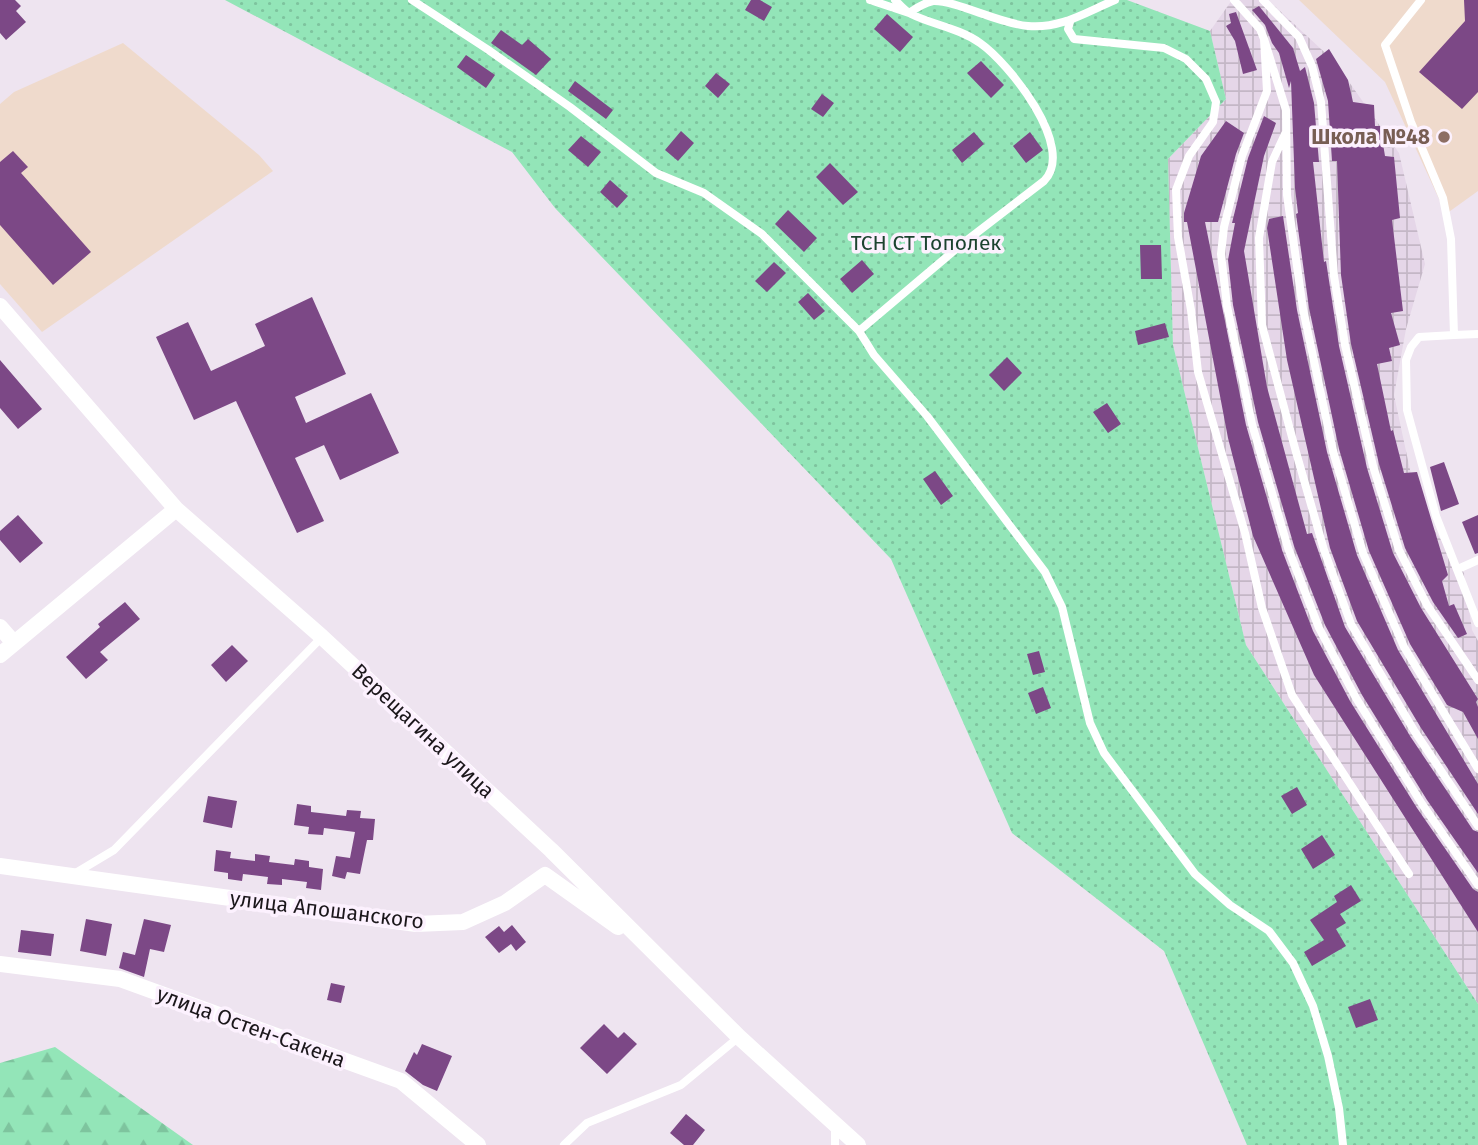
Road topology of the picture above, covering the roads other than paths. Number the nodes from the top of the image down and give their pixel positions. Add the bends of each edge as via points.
1 (412, 0) edge
2 (870, 0) edge
3 (895, 0) edge
4 (1115, 0) edge
5 (1234, 0) edge
6 (1263, 0) edge
7 (1421, 0) edge
8 (909, 13) junction
9 (1070, 22) junction
10 (1264, 39) junction
11 (1287, 130) junction
12 (0, 306) edge
13 (859, 331) junction
14 (1478, 334) edge
15 (1454, 335) junction
16 (176, 509) junction
17 (1478, 560) edge
18 (1458, 569) junction
19 (1478, 622) edge
20 (0, 627) edge
21 (322, 637) junction
22 (14, 643) junction
23 (0, 655) edge
24 (1478, 680) edge
25 (1478, 769) edge
26 (1478, 826) edge
27 (0, 866) edge
28 (1409, 874) dead end
29 (72, 876) junction
30 (1478, 885) edge
31 (659, 956) junction
32 (0, 964) edge
33 (740, 1037) junction
34 (835, 1125) junction
35 (478, 1145) edge
36 (564, 1145) edge
37 (835, 1145) edge
38 (858, 1145) edge
39 (1343, 1145) edge

1 - 13 lane via 570,107 656,173 704,193 762,234
2 - 8 lane
3 - 8 lane
4 - 9 lane
5 - 10 lane
6 - 24 lane via 1298,37 1312,66 1321,102 1334,276 1345,345 1373,466 1399,550 1427,605
7 - 15 lane via 1384,45 1443,198 1451,239
8 - 9 lane via 930,2 944,1 1028,26
8 - 13 lane via 980,43 1004,65 1034,106 1054,156 1051,174 1044,181
9 - 28 lane via 1068,29 1074,39 1164,48 1186,59 1206,79 1216,102 1213,122 1189,156 1176,190 1178,237 1198,372 1262,608 1292,695
10 - 11 lane via 1286,110
10 - 30 lane via 1267,91 1242,156 1221,254 1252,424 1288,548 1319,628 1356,698
11 - 25 lane via 1287,195 1303,309 1333,451 1359,540 1404,648
11 - 26 lane via 1272,162 1259,238 1262,325 1296,452 1351,624
12 - 16 street, Верещагина улица
13 - 39 lane via 1045,572 1062,607 1090,723 1104,753 1195,874 1269,931 1293,963 1313,1006 1328,1056
14 - 15 lane
15 - 18 lane via 1419,337 1411,347 1406,360 1406,410 1436,516
16 - 21 street, Верещагина улица
16 - 22 street
17 - 18 lane
18 - 19 lane
20 - 22 street
21 - 29 lane via 114,850
21 - 31 street, Верещагина улица
22 - 23 street
27 - 29 street, улица Апошанского
29 - 31 street, улица Апошанского via 416,924 463,922 505,903 545,875
31 - 33 street, Верещагина улица
32 - 35 street, улица Остен-Сакена via 120,979 401,1081
33 - 34 street, Верещагина улица
33 - 36 lane via 681,1085 587,1123
34 - 37 lane
34 - 38 street, Верещагина улица

